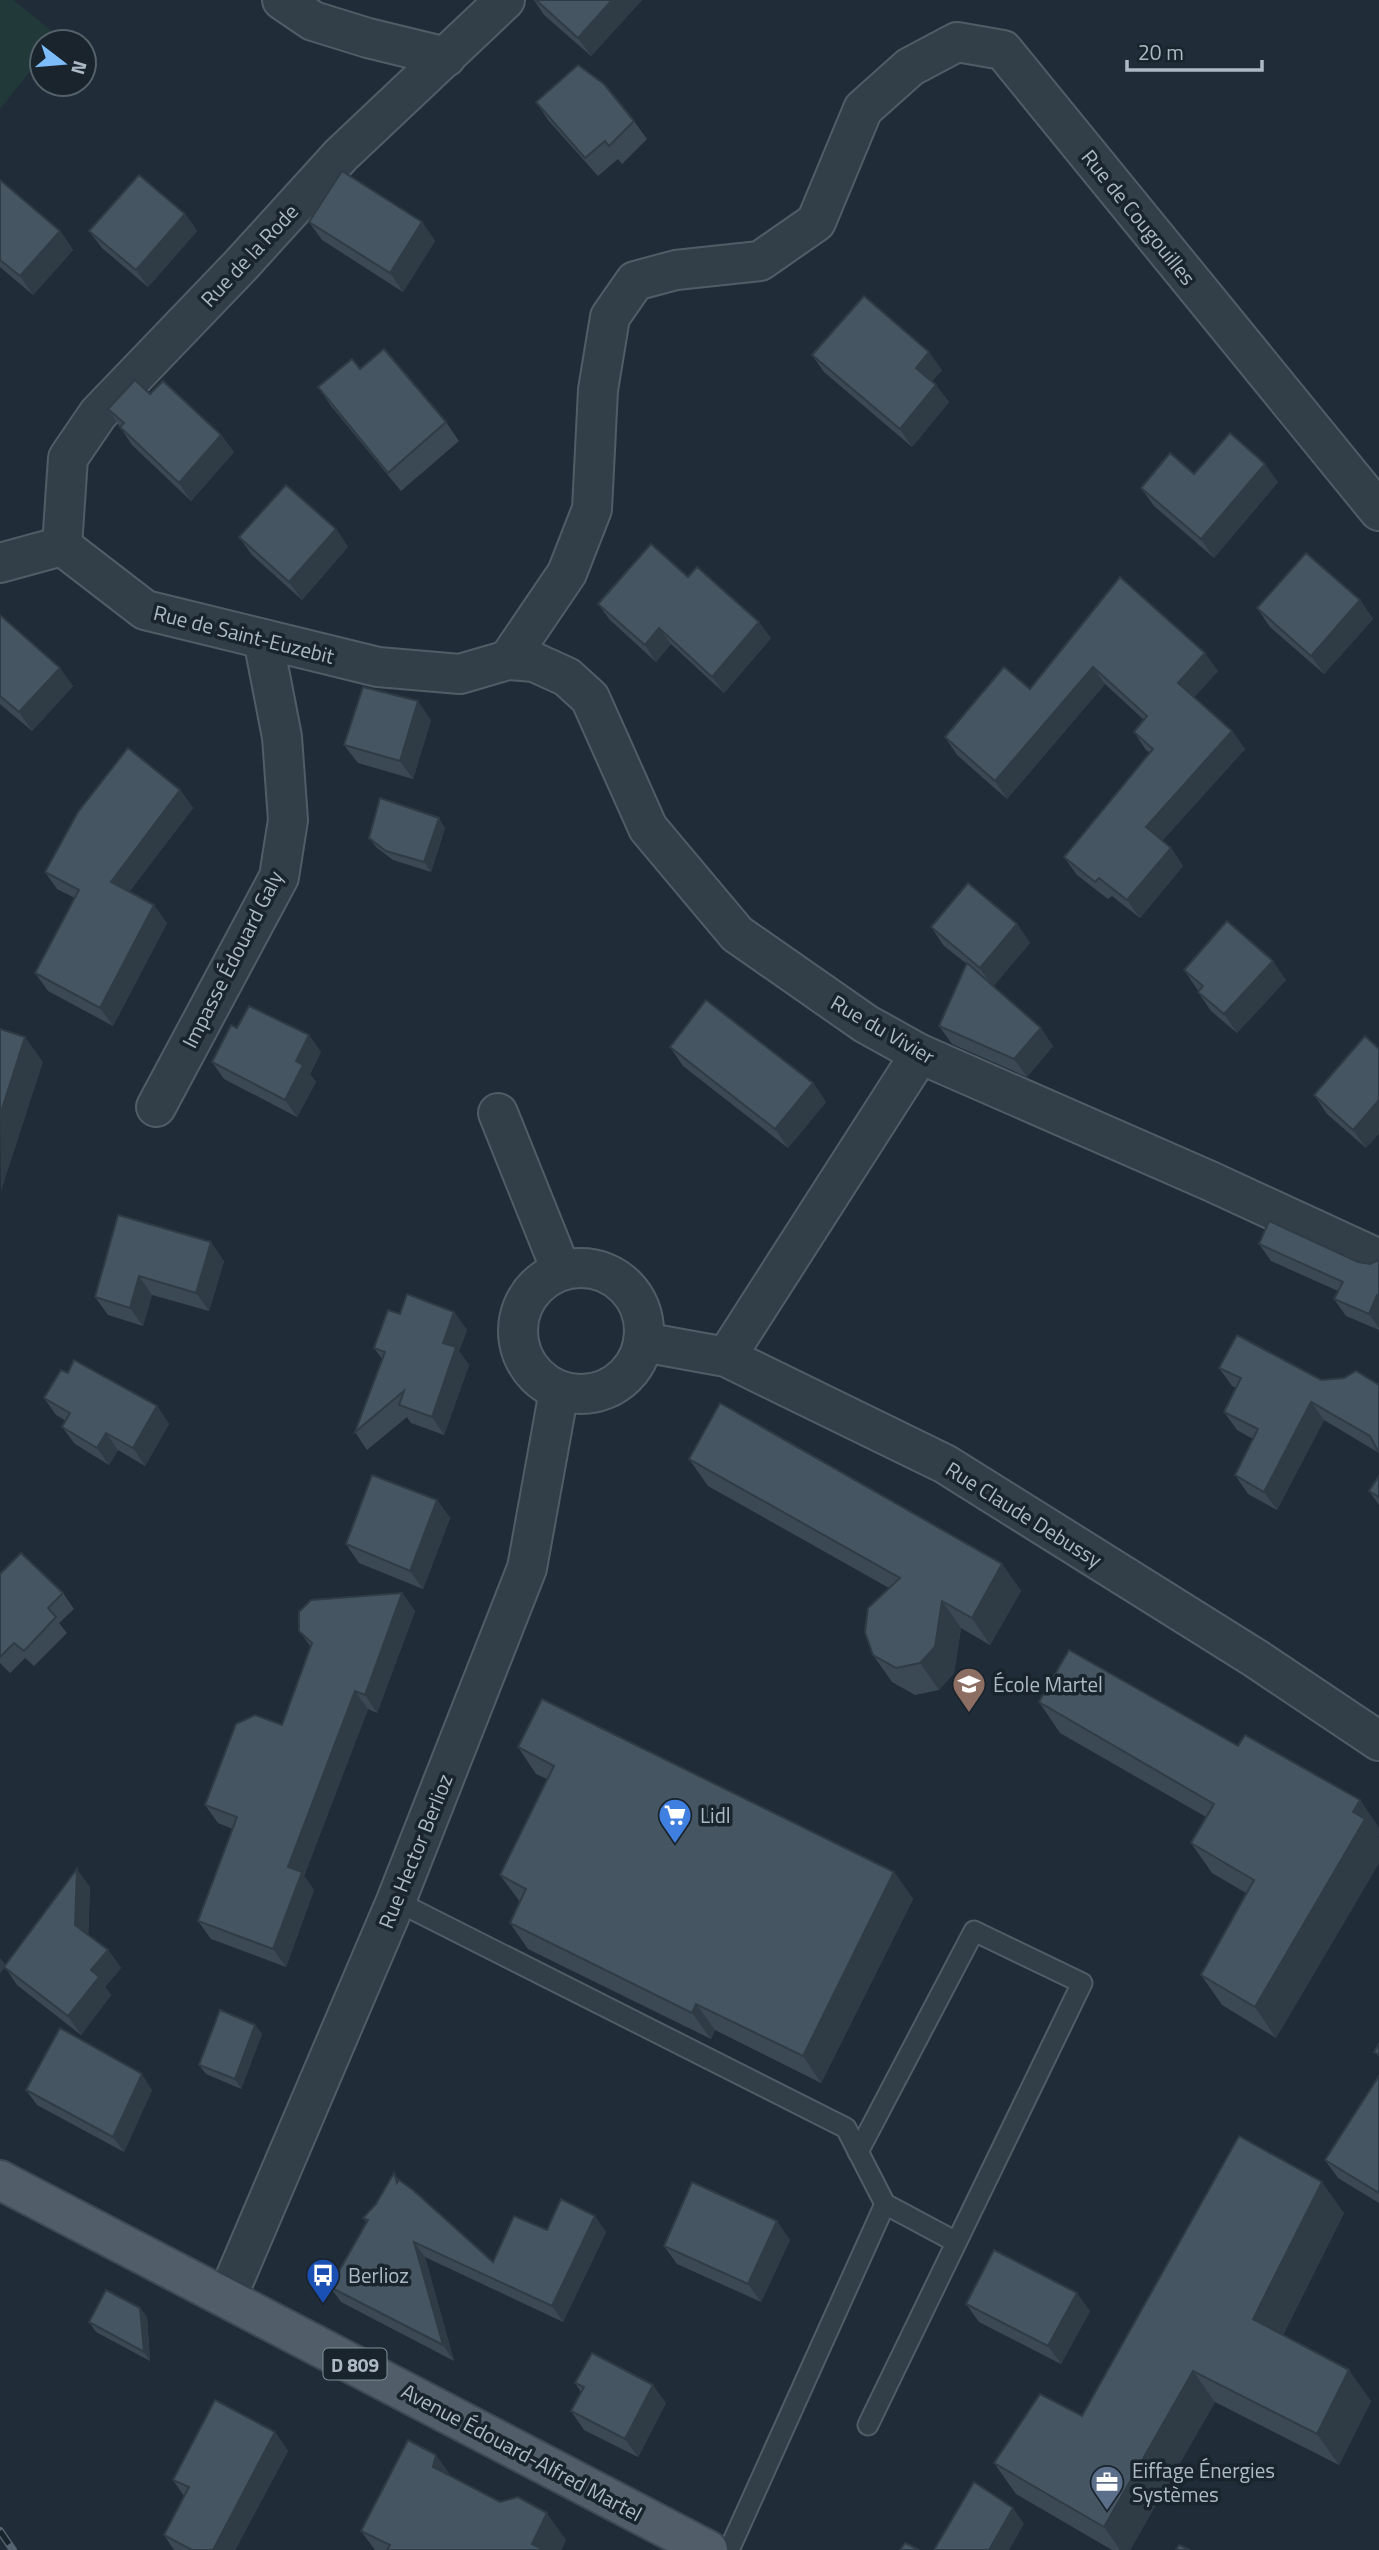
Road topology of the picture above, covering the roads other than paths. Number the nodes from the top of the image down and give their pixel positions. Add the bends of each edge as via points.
1 (282, 0) edge
2 (505, 0) edge
3 (446, 57) junction
4 (1379, 511) edge
5 (62, 547) junction
6 (0, 563) edge
7 (263, 639) junction
8 (508, 660) junction
9 (920, 1054) junction
10 (156, 1107) dead end
11 (498, 1113) dead end
12 (1379, 1259) edge
13 (561, 1270) junction
14 (643, 1342) junction
15 (726, 1357) junction
16 (559, 1391) junction
17 (1379, 1741) edge
18 (396, 1901) junction
19 (858, 2152) junction
20 (0, 2180) edge
21 (885, 2204) junction
22 (956, 2242) junction
23 (227, 2297) junction
24 (868, 2424) dead end
25 (708, 2550) edge
26 (729, 2550) edge

1 - 3 street via 313,21
2 - 3 street, Rue de la Rode
3 - 5 street, Rue de la Rode via 341,155 98,414 68,458
4 - 8 street, Rue de Cougouilles via 1003,50 957,43 910,67 863,109 816,222 760,261 676,270 635,282 610,317 598,390 592,509 567,573
5 - 6 street
5 - 7 street, Rue de Saint-Euzebit via 145,610
7 - 8 street, Rue de Saint-Euzebit via 378,667 460,674
7 - 10 street, Impasse Édouard Galy via 282,737 288,820 279,877
8 - 9 street, Rue du Vivier via 534,662 567,677 590,698 648,828 737,934 866,1024
9 - 12 street, Rue du Vivier
9 - 15 street
11 - 13 street
13 - 14 street via 583,1267 623,1283 643,1320
13 - 16 street via 530,1293 520,1310 517,1330 528,1367 541,1382
14 - 15 street, Rue Claude Debussy
14 - 16 street via 628,1375 613,1387 596,1394
15 - 17 street, Rue Claude Debussy via 945,1464
16 - 18 street, Rue Hector Berlioz via 527,1568
18 - 19 lane via 846,2128
18 - 23 street, Rue Hector Berlioz
19 - 21 lane
19 - 22 lane via 974,1931 1082,1983
20 - 23 main road, Avenue Édouard-Alfred Martel / D 809
21 - 22 lane
21 - 26 lane
22 - 24 lane
23 - 25 main road, Avenue Édouard-Alfred Martel / D 809

